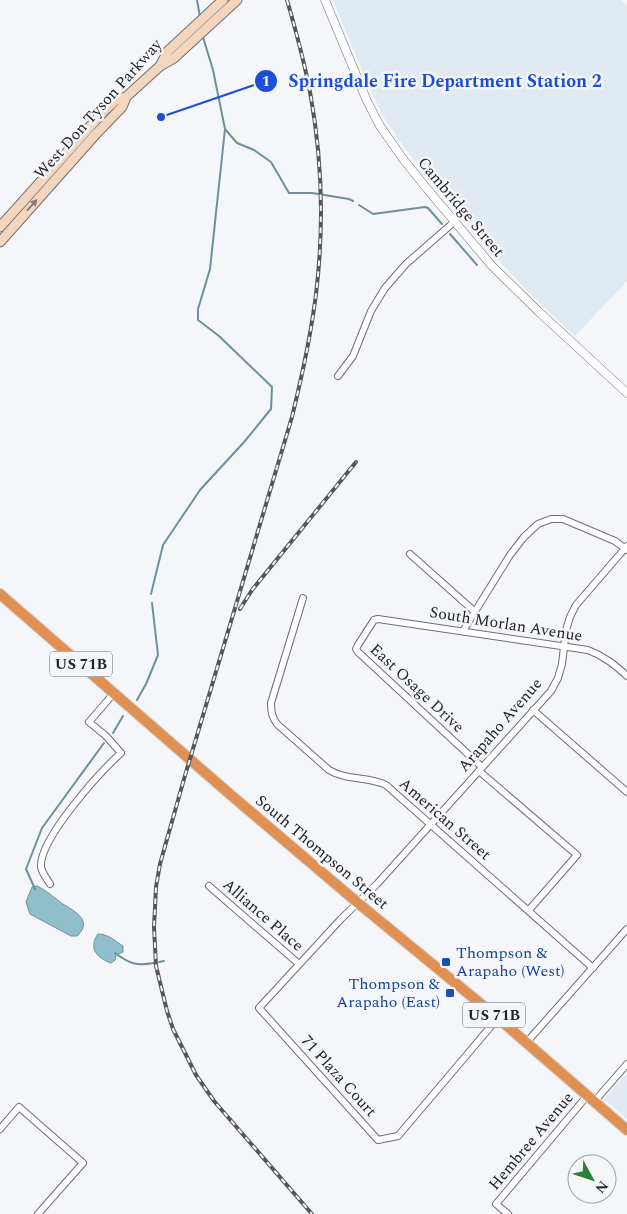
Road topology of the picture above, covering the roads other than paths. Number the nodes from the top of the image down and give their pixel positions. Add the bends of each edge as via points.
1 (223, 0) edge
2 (238, 0) edge
3 (325, 0) edge
4 (160, 66) junction
5 (126, 97) junction
6 (454, 222) junction
7 (0, 227) edge
8 (0, 242) edge
9 (338, 376) dead end
10 (627, 394) edge
11 (626, 548) edge
12 (410, 554) dead end
13 (0, 594) edge
14 (303, 598) dead end
15 (474, 611) junction
16 (462, 631) junction
17 (564, 646) junction
18 (356, 649) joint
19 (627, 676) edge
20 (114, 693) junction
21 (533, 710) junction
22 (481, 769) junction
23 (627, 792) edge
24 (431, 826) junction
25 (50, 884) dead end
26 (209, 886) dead end
27 (358, 903) junction
28 (529, 910) junction
29 (627, 929) edge
30 (299, 964) junction
31 (593, 968) junction
32 (498, 1018) junction
33 (526, 1043) junction
34 (627, 1064) edge
35 (590, 1099) junction
36 (0, 1129) edge
37 (627, 1130) edge
38 (38, 1214) edge
39 (508, 1214) edge

1 - 4 main road, West Don Tyson Parkway via 168,51
2 - 4 main road via 174,58
3 - 6 street, Cambridge Street via 380,126
4 - 5 main road, West Don Tyson Parkway
5 - 7 main road via 116,100 96,119
8 -> 5 main road, West Don Tyson Parkway via 122,107
6 - 9 street via 406,264 385,288 371,311 353,356
6 - 10 street, Cambridge Street via 515,290
11 - 15 street via 563,519 550,518 524,537
11 - 17 street, Arapaho Avenue via 576,605 566,630
12 - 15 street
13 - 20 highway, South Thompson Street / US 71B
14 - 24 street, American Street via 271,703 273,718 329,770 337,775 386,785
15 - 16 street
16 - 17 street, South Morlan Avenue
16 - 18 street, South Morlan Avenue via 378,619 374,620
17 - 19 street, South Morlan Avenue via 600,655
17 - 21 street, Arapaho Avenue via 558,678
18 - 22 street, East Osage Drive
20 - 25 street via 89,722 120,753 66,814 51,839 41,861 41,869
20 - 27 highway, South Thompson Street / US 71B
21 - 22 street, Arapaho Avenue
21 - 23 street
22 - 24 street, Arapaho Avenue
22 - 28 street, East Osage Drive via 577,855
24 - 27 street, Arapaho Avenue
24 - 28 street, American Street
26 - 30 street, Alliance Place
27 - 30 street, 71 Plaza Court
27 - 32 highway, South Thompson Street / US 71B
28 - 31 street, American Street
29 - 31 street
30 - 32 street, 71 Plaza Court via 259,1008 378,1140 398,1136
31 - 33 street
32 - 33 highway, South Thompson Street / US 71B
33 - 35 highway, South Thompson Street / US 71B
34 - 35 street, Hembree Avenue
35 - 37 highway, South Thompson Street / US 71B
35 - 39 street, Hembree Avenue via 496,1204
36 - 38 street via 19,1108 83,1163

